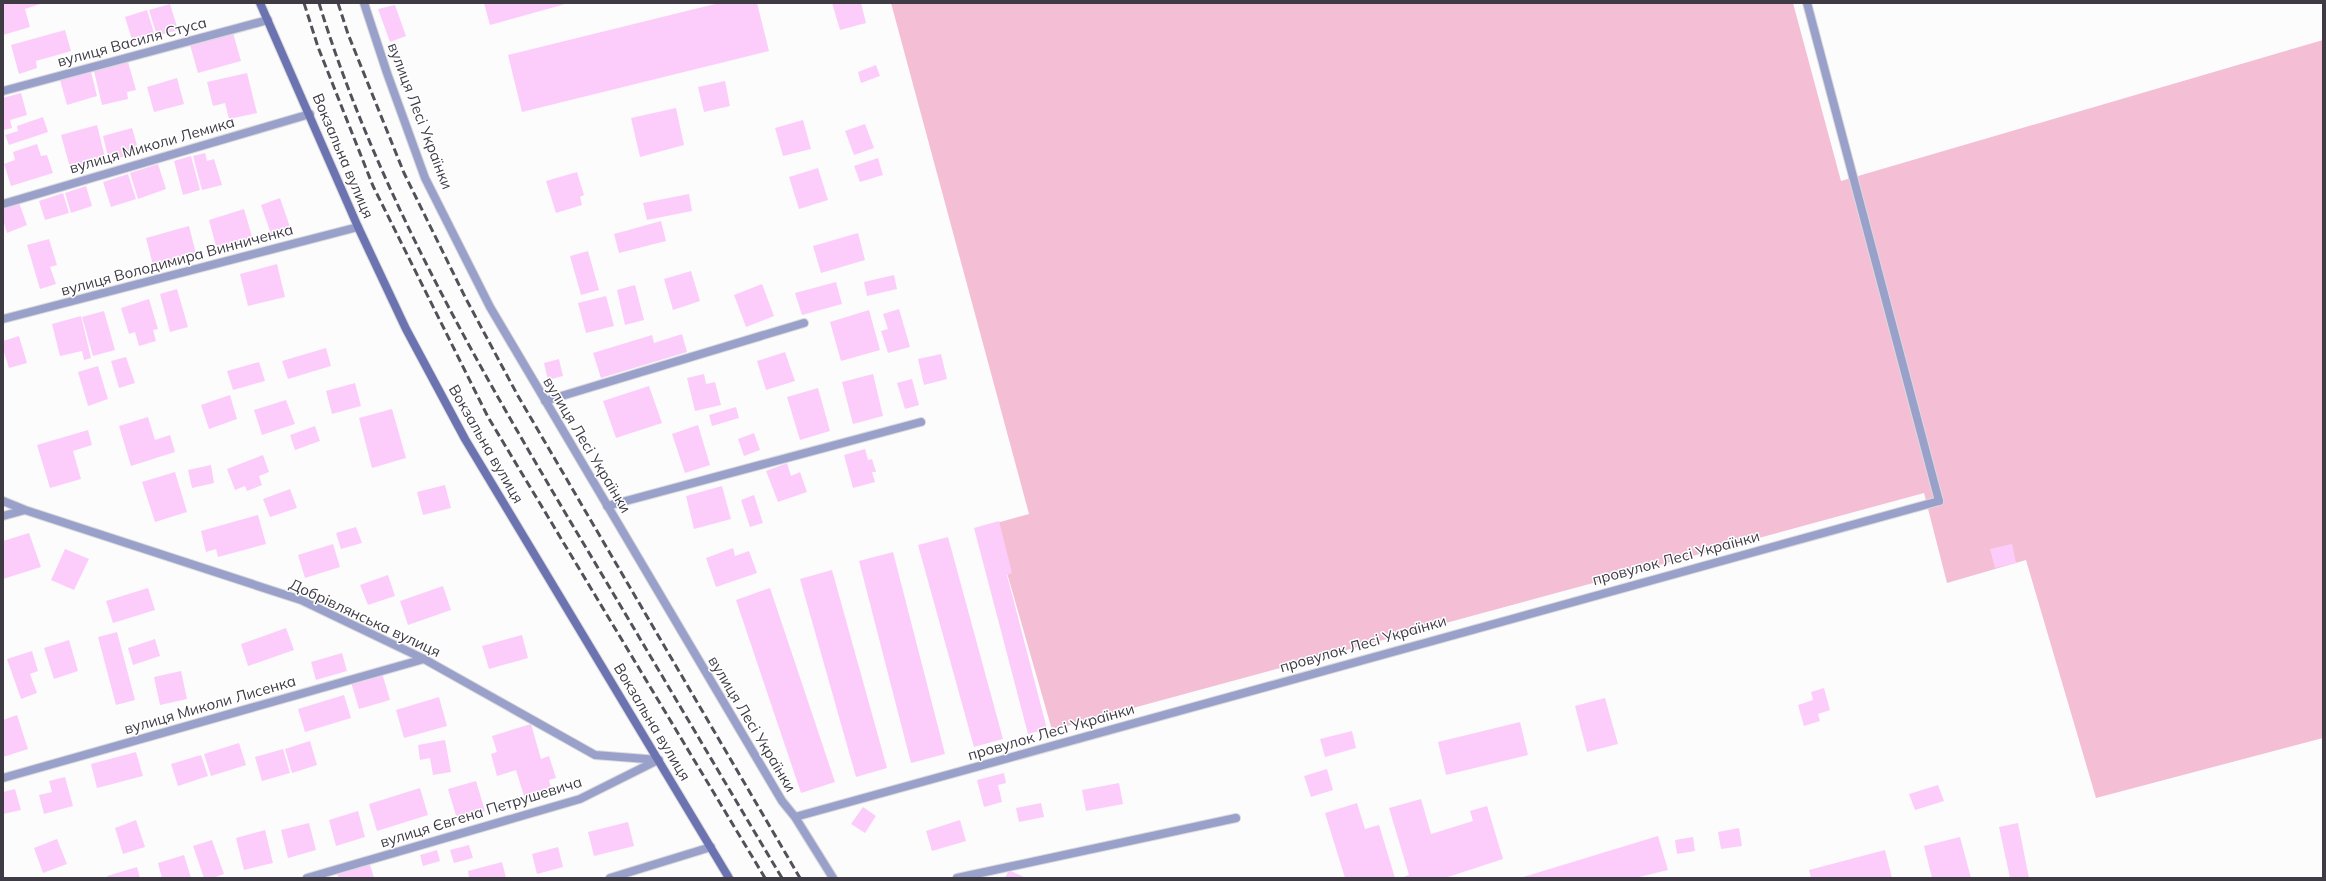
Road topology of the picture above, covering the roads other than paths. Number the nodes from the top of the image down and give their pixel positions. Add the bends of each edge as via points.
1 (260, 3) edge
2 (364, 3) edge
3 (1807, 3) edge
4 (268, 20) junction
5 (3, 92) edge
6 (310, 114) junction
7 (3, 204) edge
8 (358, 227) junction
9 (3, 319) edge
10 (804, 323) dead end
11 (545, 401) junction
12 (920, 422) dead end
13 (3, 501) edge
14 (607, 506) junction
15 (25, 510) junction
16 (3, 516) edge
17 (424, 659) junction
18 (659, 760) junction
19 (3, 778) edge
20 (795, 818) junction
21 (1236, 818) dead end
22 (711, 847) junction
23 (307, 878) edge
24 (610, 878) edge
25 (729, 878) edge
26 (832, 878) edge
27 (957, 878) edge

1 - 4 street, Вокзальна вулиця
2 - 11 street, вулиця Лесі Українки via 425,178 490,307
3 - 20 street, провулок Лесі Українки via 1939,501
4 - 5 street, вулиця Василя Стуса
4 - 6 street, Вокзальна вулиця
6 - 7 street, вулиця Миколи Лемика
6 - 8 street, Вокзальна вулиця
8 - 9 street, вулиця Володимира Винниченка
8 - 18 street, Вокзальна вулиця via 406,329 465,439
10 - 11 street
11 - 14 street, вулиця Лесі Українки
12 - 14 street
13 - 15 street, Добрівлянська вулиця
14 - 20 street, вулиця Лесі Українки via 782,801
15 - 16 street
15 - 17 street, Добрівлянська вулиця via 301,600
17 - 18 street, Добрівлянська вулиця via 595,755
17 - 19 street, вулиця Миколи Лисенка
18 - 22 street, Вокзальна вулиця
18 - 23 street, вулиця Євгена Петрушевича via 580,799
20 - 26 street, вулиця Лесі Українки
21 - 27 street
22 - 24 street
22 - 25 street, Вокзальна вулиця

